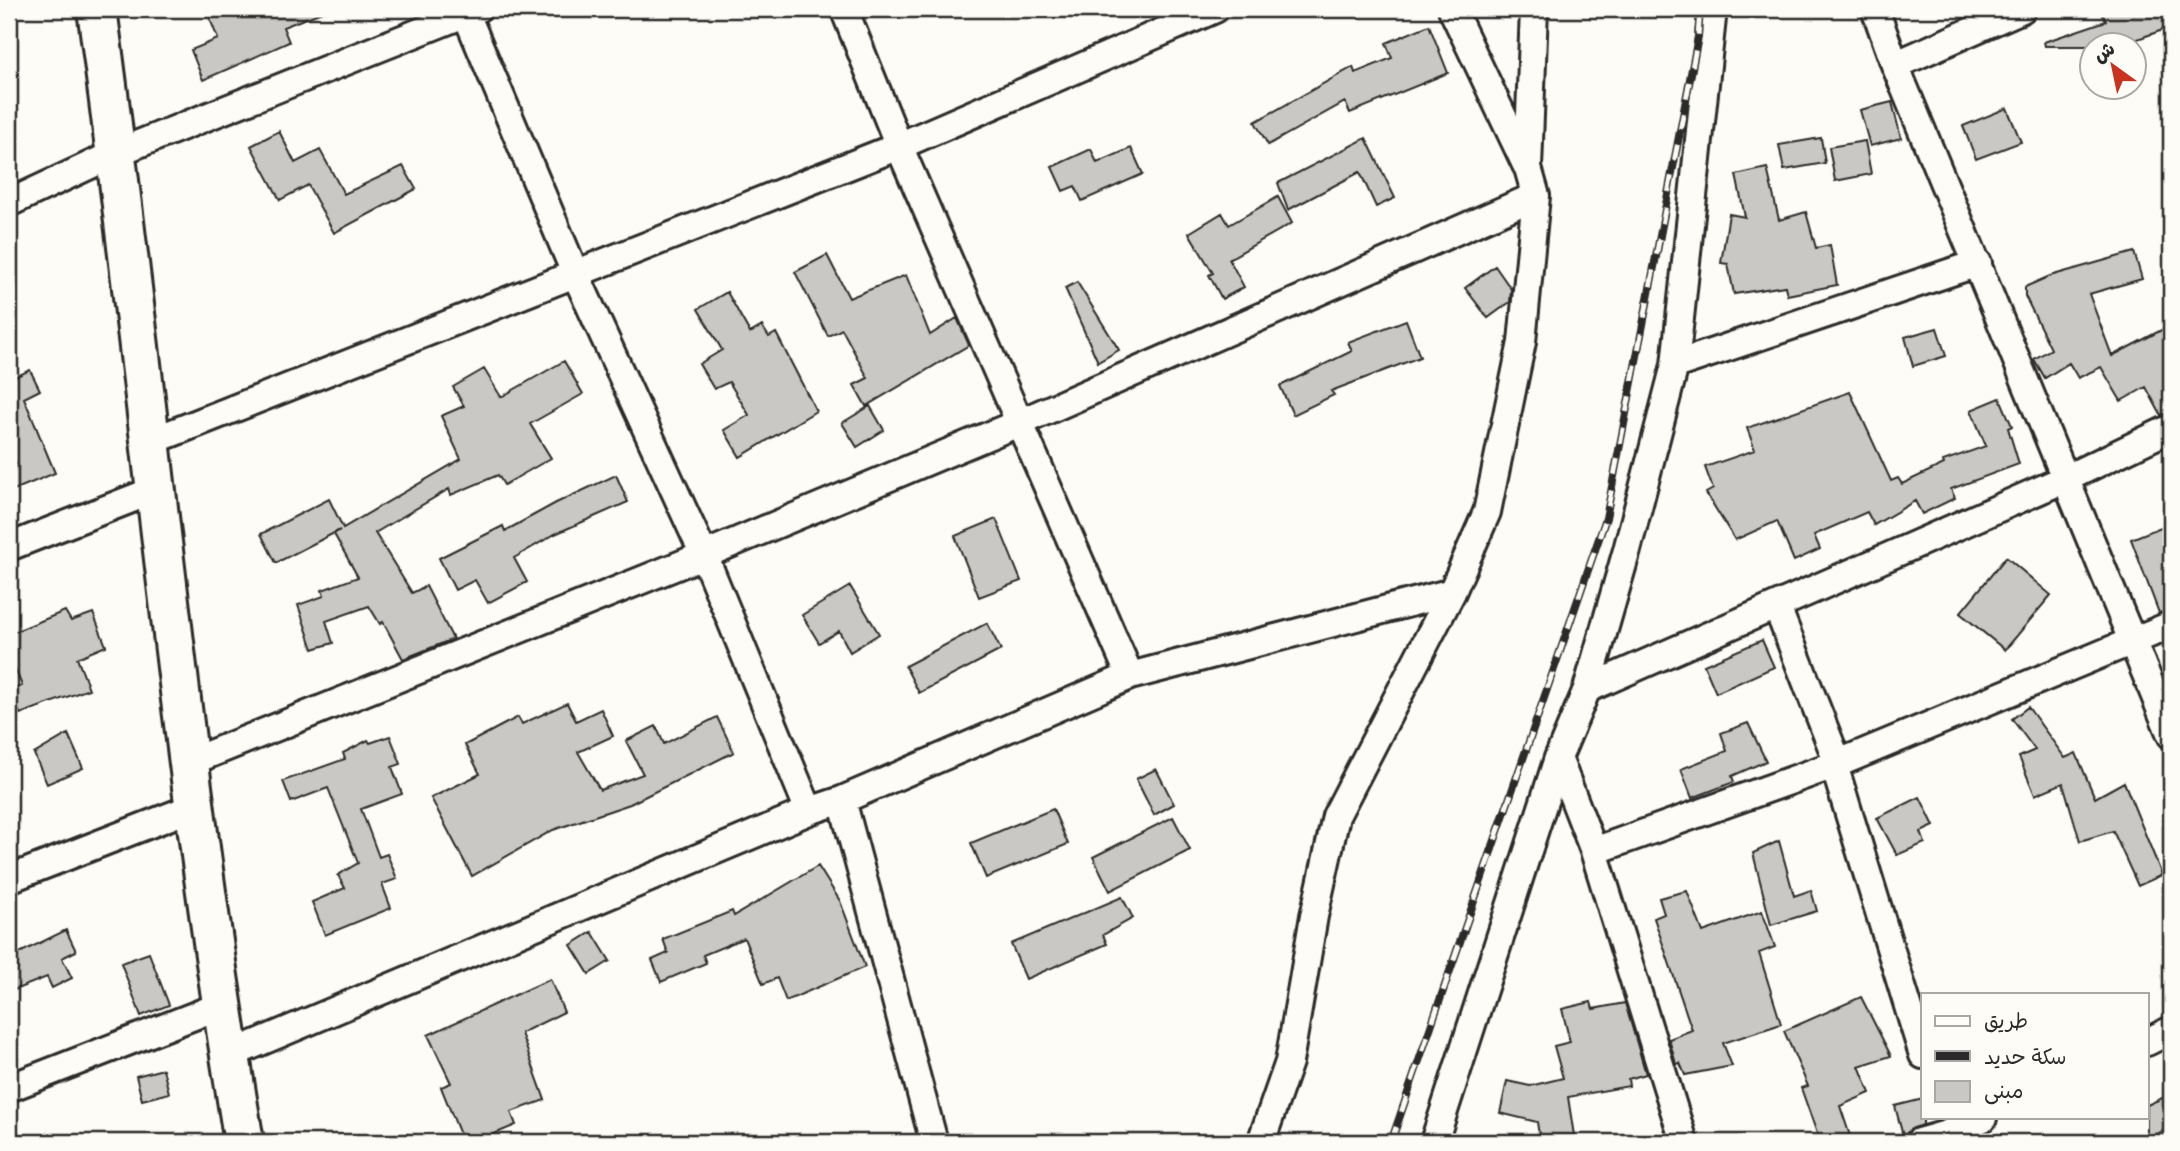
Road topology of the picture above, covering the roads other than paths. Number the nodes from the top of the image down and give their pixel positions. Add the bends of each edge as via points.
1 (97, 9) edge
2 (844, 9) edge
3 (1215, 9) edge
4 (1452, 9) edge
5 (1534, 9) edge
6 (1713, 9) edge
7 (1875, 9) edge
8 (2022, 9) edge
9 (469, 10) edge
10 (1895, 65) junction
11 (899, 146) junction
12 (116, 153) junction
13 (1528, 168) junction
14 (1536, 196) junction
15 (9, 203) edge
16 (1978, 263) junction
17 (575, 273) junction
18 (1675, 365) junction
19 (1021, 422) junction
20 (2171, 428) edge
21 (152, 441) junction
22 (2067, 478) junction
23 (157, 489) junction
24 (9, 547) edge
25 (704, 555) junction
26 (1452, 592) junction
27 (1777, 607) junction
28 (2171, 625) edge
29 (2132, 640) junction
30 (1130, 676) junction
31 (1587, 689) junction
32 (2171, 735) edge
33 (1558, 758) junction
34 (190, 762) junction
35 (1836, 764) junction
36 (842, 800) junction
37 (196, 806) junction
38 (809, 811) junction
39 (1594, 851) junction
40 (9, 879) edge
41 (222, 1005) junction
42 (2171, 1030) edge
43 (2148, 1042) edge
44 (1921, 1048) edge
45 (229, 1055) junction
46 (9, 1088) edge
47 (1977, 1120) edge
48 (1946, 1131) edge
49 (244, 1142) edge
50 (934, 1142) edge
51 (1261, 1142) edge
52 (1434, 1142) edge
53 (1684, 1142) edge
54 (1919, 1142) edge

1 - 12 main road
2 - 11 street
3 - 11 street
4 - 13 street
5 - 13 street
6 - 18 street
7 - 10 street
8 - 10 street
9 - 12 street
9 - 17 street
10 - 16 street
11 - 17 street
11 - 19 street
12 - 15 street
12 - 21 main road
13 - 14 street
14 - 19 street
14 - 26 street via 1522,342 1487,512
16 - 18 street
16 - 22 street
17 - 21 street
17 - 25 street
18 - 31 street
19 - 25 street
19 - 30 street
20 - 22 street
21 - 23 main road
22 - 27 street
22 - 29 street
23 - 24 street
23 - 34 main road
25 - 34 street
25 - 38 street
26 - 30 street
26 - 51 street via 1336,816 1289,1062
27 - 31 street
27 - 35 street
28 - 29 street
29 - 32 street
29 - 35 street
30 - 36 street
31 - 33 street
33 - 39 street
33 - 52 street
34 - 37 main road
35 - 39 street
35 - 44 street
36 - 38 street
36 - 50 street
37 - 40 street
37 - 41 main road
38 - 45 street
39 - 53 street
41 - 45 main road
41 - 46 street
42 - 43 street
45 - 49 main road
47 - 48 street
48 - 54 street

